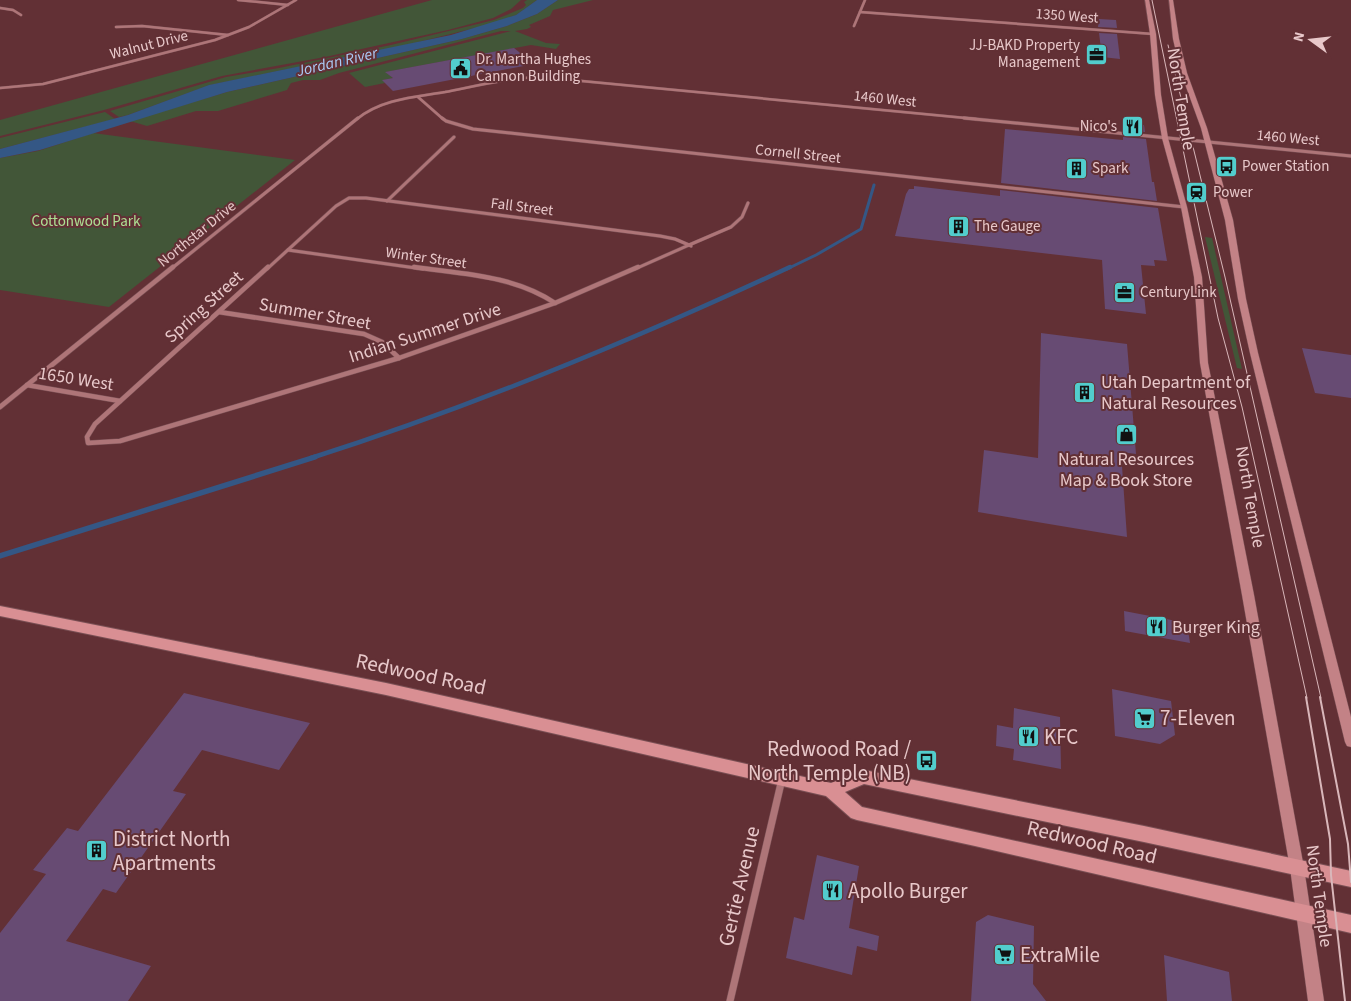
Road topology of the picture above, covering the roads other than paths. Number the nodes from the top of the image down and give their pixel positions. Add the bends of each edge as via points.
1 (238, 0) edge
2 (296, 0) edge
3 (865, 0) edge
4 (1147, 0) edge
5 (1170, 0) edge
6 (288, 5) junction
7 (0, 8) edge
8 (860, 12) junction
9 (22, 15) dead end
10 (854, 26) dead end
11 (116, 27) dead end
12 (1153, 34) junction
13 (229, 35) junction
14 (0, 88) edge
15 (418, 97) junction
16 (454, 136) dead end
17 (1165, 138) junction
18 (1208, 142) junction
19 (1351, 156) edge
20 (349, 198) joint
21 (388, 201) junction
22 (748, 203) dead end
23 (1184, 207) junction
24 (691, 246) junction
25 (288, 250) junction
26 (555, 303) junction
27 (219, 312) junction
28 (399, 358) junction
29 (27, 385) junction
30 (120, 401) junction
31 (0, 407) edge
32 (88, 443) joint
33 (0, 611) edge
34 (1351, 742) edge
35 (782, 779) junction
36 (831, 790) junction
37 (1297, 868) junction
38 (1351, 879) edge
39 (1302, 912) junction
40 (1351, 924) edge
41 (730, 1001) edge
42 (1316, 1001) edge

1 - 6 street
2 - 6 street, Walnut Drive
3 - 8 street
4 - 12 main road, North Temple
5 - 18 main road, North Temple via 1184,73
6 - 13 street, Walnut Drive
7 - 9 street
8 - 10 street
8 - 12 street, 1350 West
11 - 13 street via 142,26
12 - 17 main road, North Temple via 1156,83
13 - 14 street, Walnut Drive via 49,83
15 - 17 street, 1460 West via 508,80 549,77
15 - 23 street, Cornell Street via 446,120 473,129
15 - 29 street, Northstar Drive via 380,106 359,117
16 - 21 street
17 - 18 street, 1460 West
17 - 23 main road, North Temple
18 - 19 street, 1460 West
18 - 34 main road, North Temple via 1229,220 1254,353
20 - 21 street, Fall Street
20 - 25 street, Spring Street
21 - 24 street, Fall Street via 660,236
22 - 24 street, Indian Summer Drive via 736,224
23 - 37 main road, North Temple via 1198,277 1204,363
24 - 26 street, Indian Summer Drive
25 - 26 street, Winter Street via 506,280 537,291
25 - 27 street, Spring Street
26 - 28 street, Indian Summer Drive
27 - 28 street, Summer Street via 371,336
27 - 30 street, Spring Street
28 - 32 street, Indian Summer Drive via 120,442
29 - 30 street, 1650 West
29 - 31 street, Northstar Drive
30 - 32 street, Spring Street via 90,430
33 - 35 main road, Redwood Road via 395,691
35 - 36 main road, Redwood Road
35 - 41 street, Gertie Avenue
36 - 37 main road, Redwood Road via 864,777
36 - 39 main road, Redwood Road via 857,813
37 - 38 main road, Redwood Road
37 - 39 main road, North Temple
39 - 40 main road, Redwood Road
39 - 42 main road, North Temple

